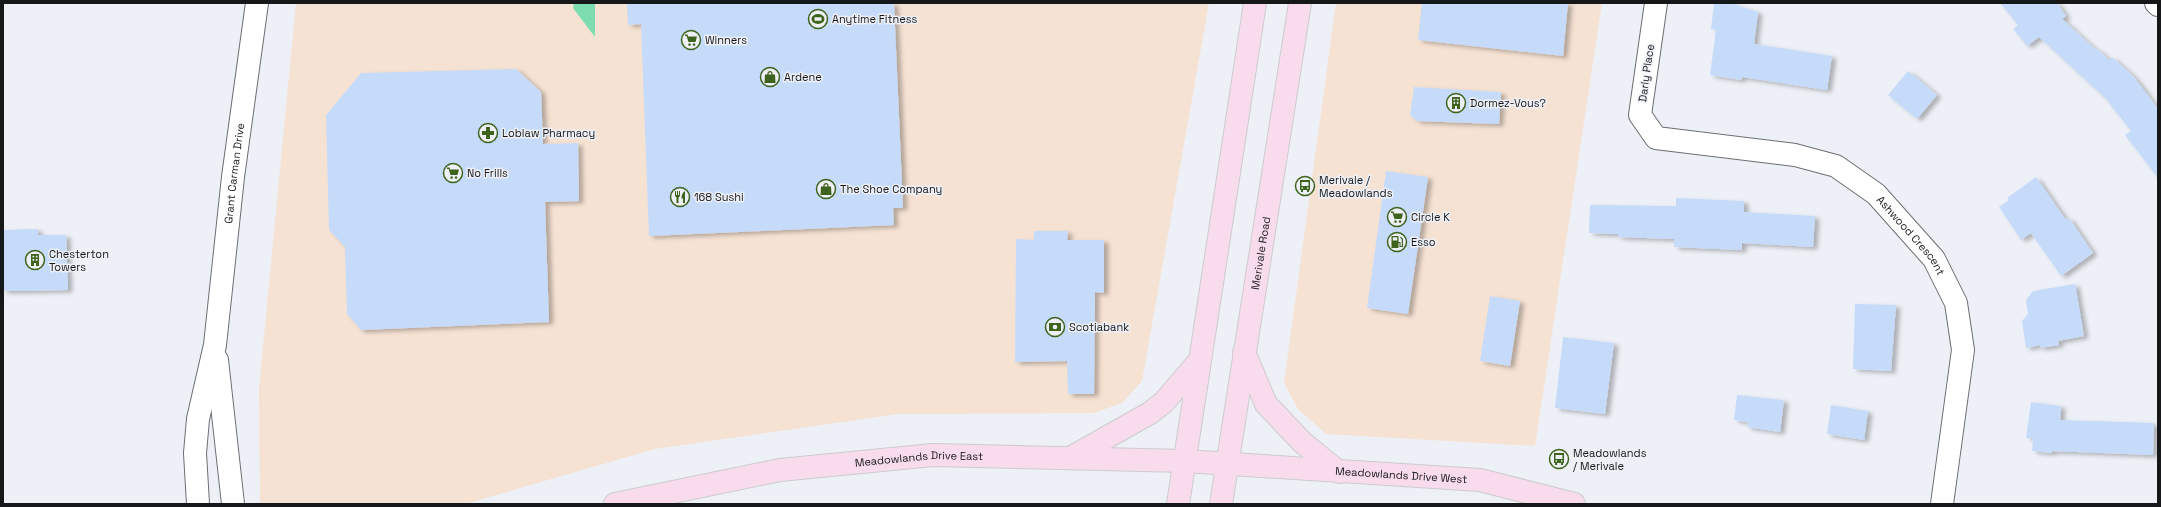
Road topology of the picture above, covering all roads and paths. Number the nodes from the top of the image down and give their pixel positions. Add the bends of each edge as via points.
1 (257, 3) edge
2 (1255, 3) edge
3 (1300, 3) edge
4 (1656, 3) edge
5 (2156, 3) edge
6 (2158, 5) edge
7 (1656, 138) joint
8 (215, 345) junction
9 (1244, 352) junction
10 (1200, 360) junction
11 (1071, 457) junction
12 (1185, 461) junction
13 (1226, 464) junction
14 (1339, 472) junction
15 (198, 504) edge
16 (233, 504) edge
17 (615, 504) edge
18 (1178, 504) edge
19 (1221, 504) edge
20 (1574, 504) edge
21 (1942, 504) edge

1 - 8 street, Grant Carman Drive via 233,177
2 - 10 main road
3 - 9 main road, Merivale Road
4 - 7 street, Darly Place via 1640,116
5 - 6 street
7 - 21 street, Ashwood Crescent via 1795,155 1836,166 1876,194 1934,259 1956,303 1963,350
8 - 15 street, Grant Carman Drive via 198,419
8 - 16 street, Grant Carman Drive
9 - 13 main road, Merivale Road
9 - 14 main road via 1266,404 1303,443
10 - 11 main road via 1164,402 1150,413
10 - 12 main road
11 - 12 main road, Meadowlands Drive East
11 - 17 main road, Meadowlands Drive East via 933,454 787,469
12 - 13 main road, Meadowlands Drive East
12 - 18 main road
13 - 14 main road, Meadowlands Drive West
13 - 19 main road, Merivale Road
14 - 20 main road, Meadowlands Drive West via 1480,480

